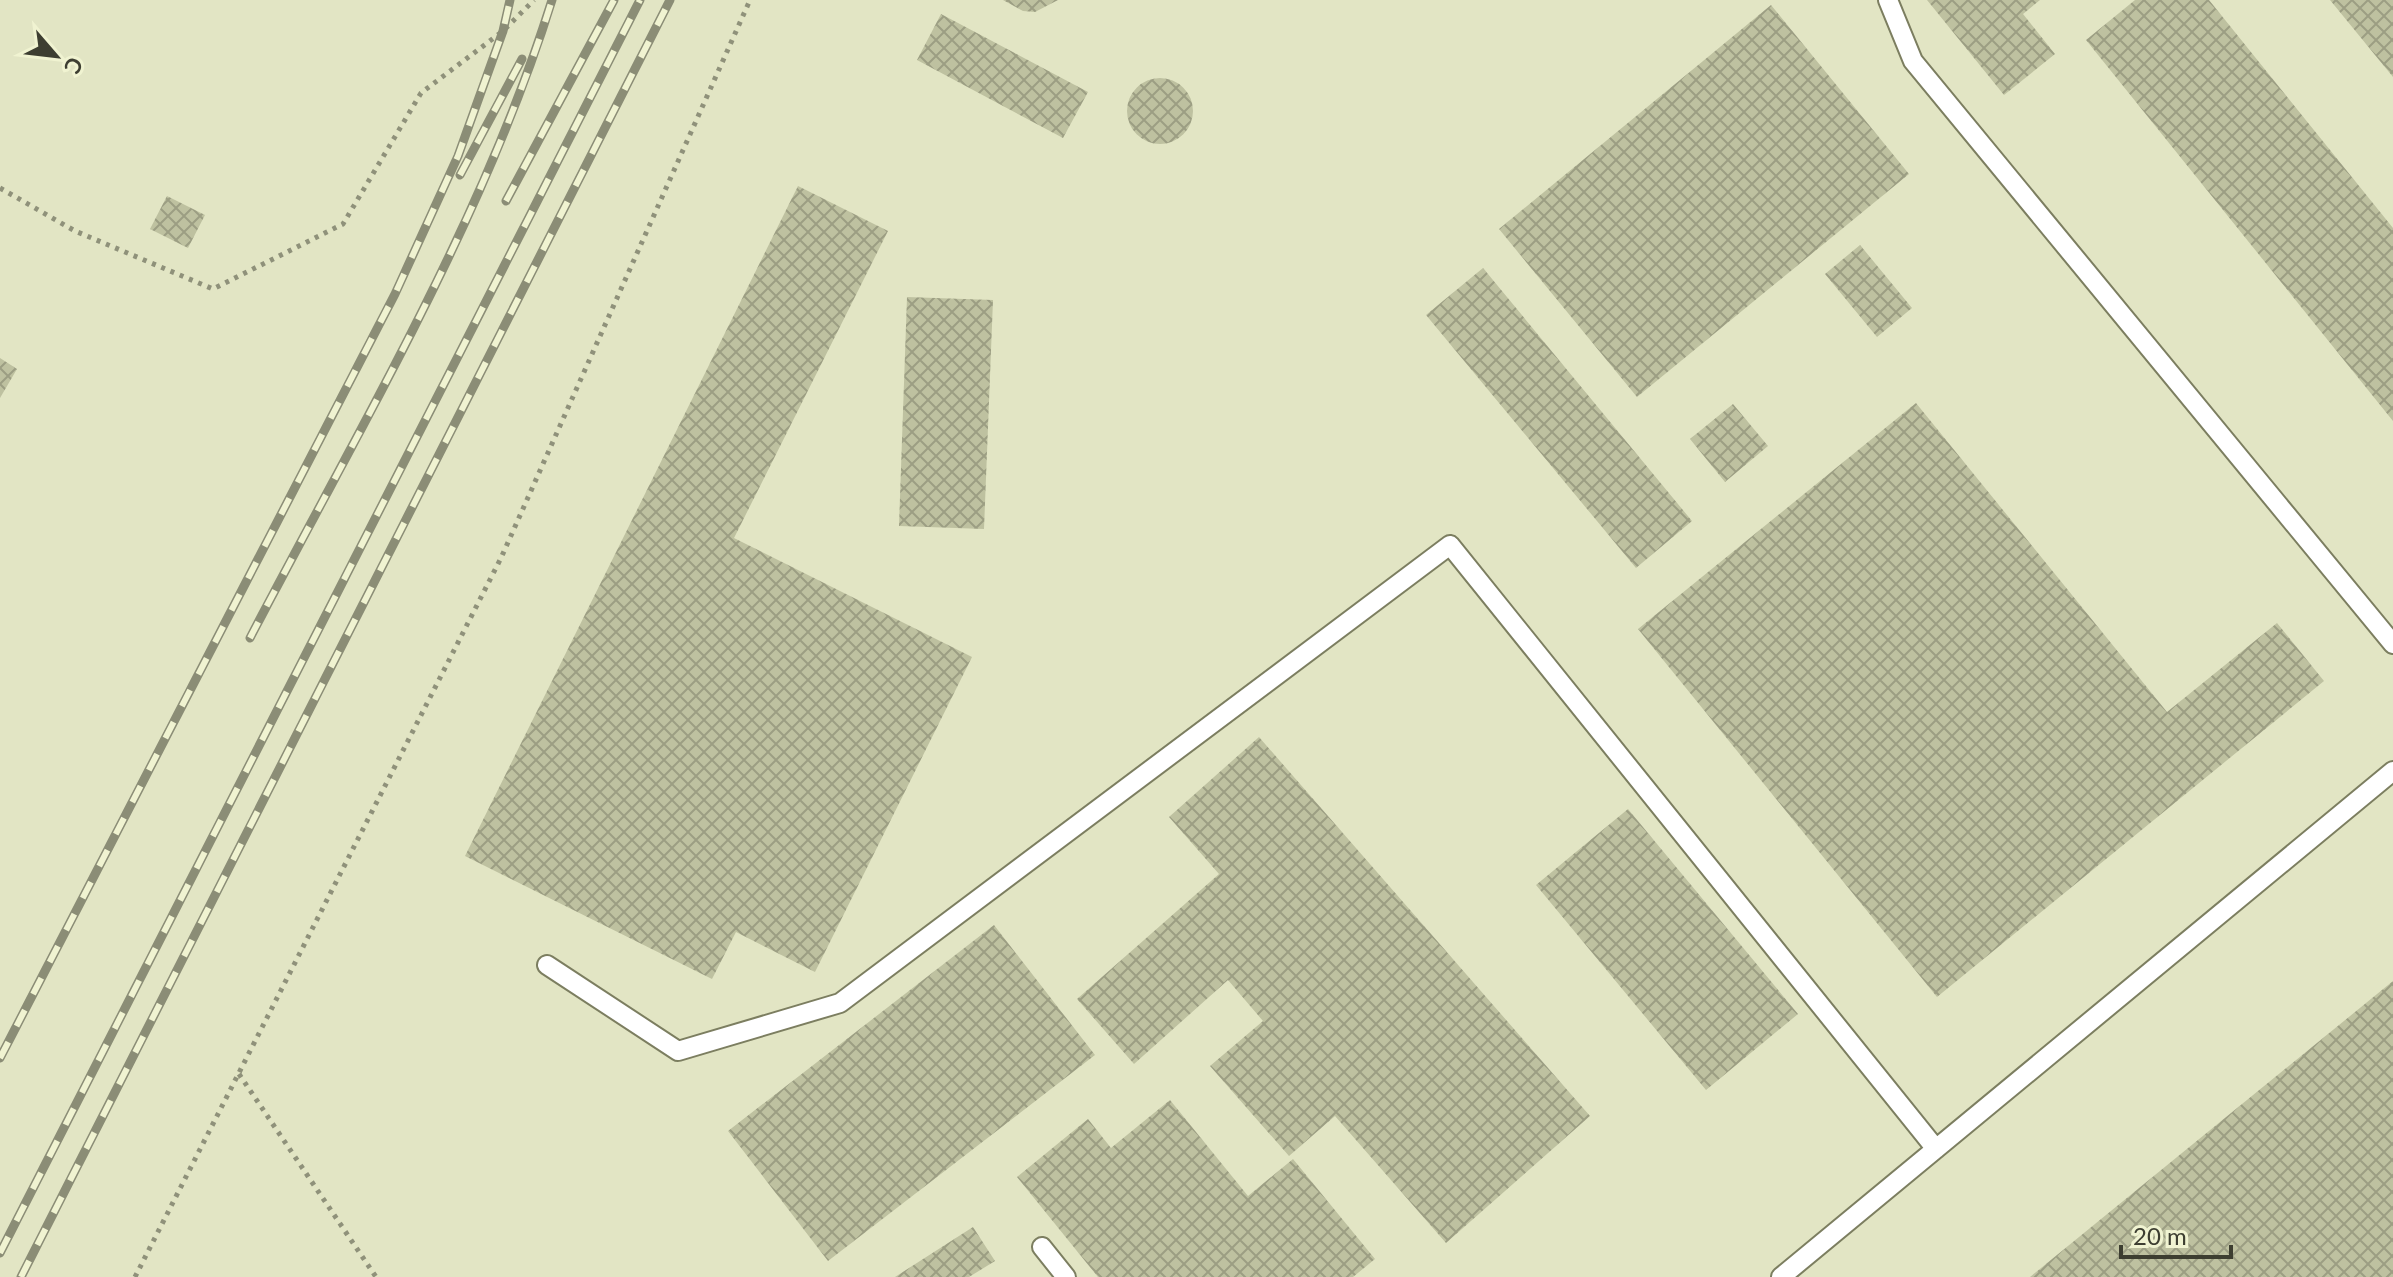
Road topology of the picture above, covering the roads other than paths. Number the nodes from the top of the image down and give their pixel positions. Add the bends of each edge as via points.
1 (1888, 0) edge
2 (2393, 644) edge
3 (2393, 771) edge
4 (547, 965) dead end
5 (1936, 1149) junction
6 (1042, 1247) dead end
7 (1066, 1277) edge
8 (1781, 1277) edge

1 - 2 lane via 1913,61
3 - 5 lane
4 - 5 lane via 678,1051 840,1003 1450,545
5 - 8 lane
6 - 7 lane

